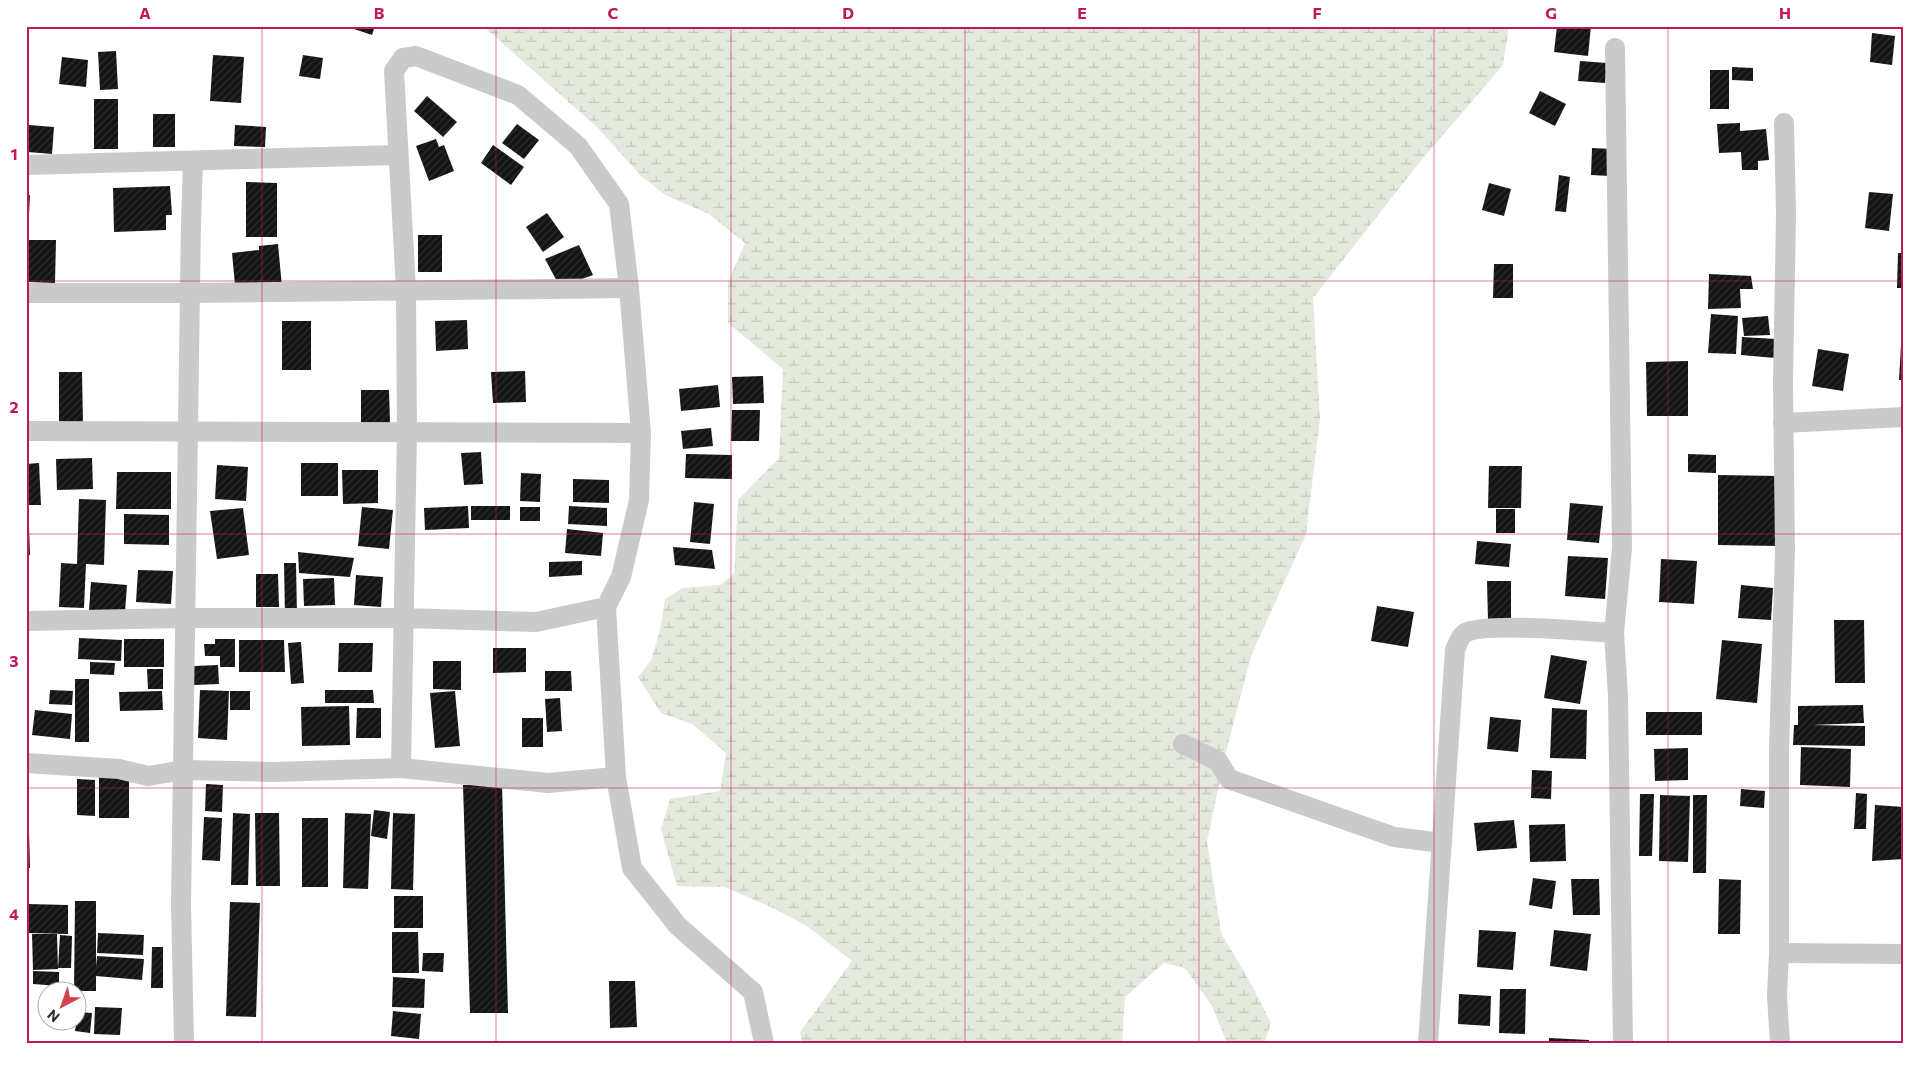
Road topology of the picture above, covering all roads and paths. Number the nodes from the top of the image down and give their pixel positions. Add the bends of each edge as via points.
1 (1615, 48) dead end
2 (1784, 123) dead end
3 (398, 155) junction
4 (193, 160) junction
5 (26, 165) edge
6 (629, 288) junction
7 (406, 290) junction
8 (26, 293) edge
9 (190, 293) junction
10 (1904, 417) edge
11 (1783, 423) junction
12 (26, 431) edge
13 (188, 431) junction
14 (407, 432) junction
15 (641, 433) junction
16 (606, 607) junction
17 (185, 618) junction
18 (404, 618) junction
19 (26, 622) edge
20 (1614, 633) junction
21 (1184, 744) dead end
22 (26, 763) edge
23 (401, 768) junction
24 (184, 770) junction
25 (616, 777) junction
26 (1442, 843) junction
27 (1778, 953) junction
28 (1904, 954) edge
29 (184, 1043) edge
30 (764, 1043) edge
31 (1428, 1043) edge
32 (1623, 1043) edge
33 (1780, 1043) edge

1 - 20 street via 1622,548
2 - 11 street
3 - 4 street
3 - 6 street via 394,71 403,58 416,56 518,95 578,146 619,204
3 - 7 street
4 - 5 street
4 - 9 street
6 - 7 street
6 - 15 street
7 - 9 street
7 - 14 street
8 - 9 street
9 - 13 street
10 - 11 street
11 - 27 street via 1785,551 1778,750
12 - 13 street
13 - 14 street
13 - 17 street
14 - 15 street
14 - 18 street
15 - 16 street via 639,500 621,577
16 - 18 street via 536,622
16 - 25 street
17 - 18 street
17 - 19 street
17 - 24 street
18 - 23 street
20 - 26 street via 1517,628 1474,629 1463,634 1455,650
20 - 32 street
21 - 26 street via 1218,761 1229,779 1394,837
22 - 24 street via 119,769 148,776
23 - 24 street via 274,772
23 - 25 street via 548,782
24 - 29 street via 181,904
25 - 30 street via 632,868 678,926 753,992
26 - 31 street
27 - 28 street
27 - 33 street via 1776,996

